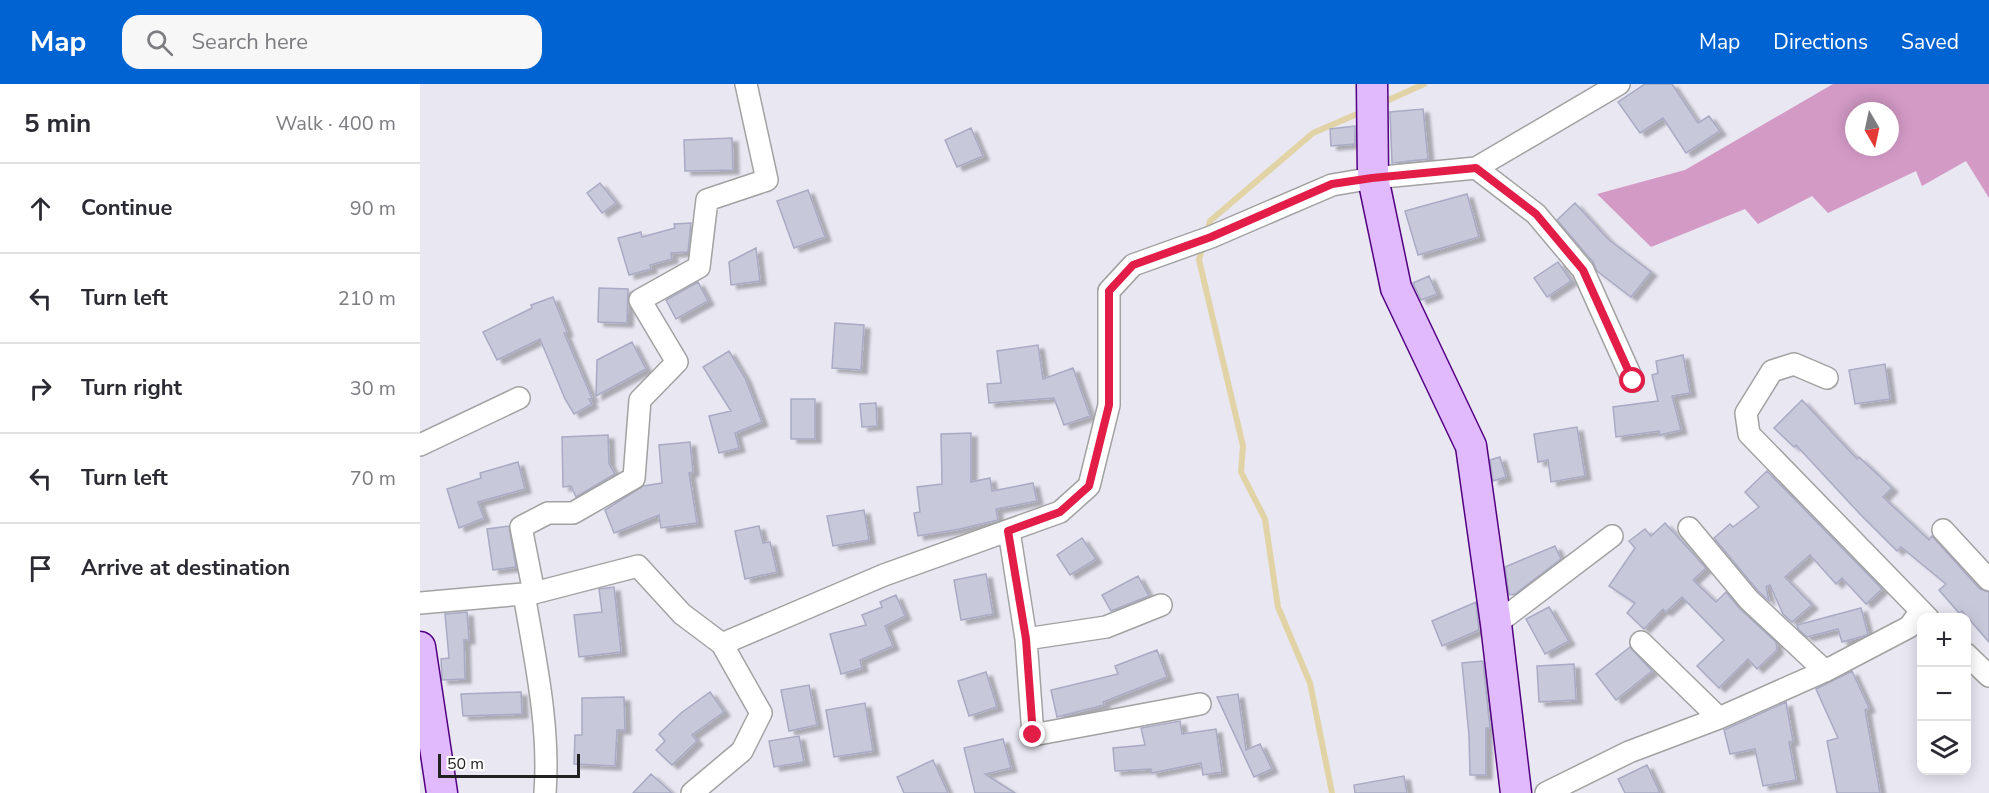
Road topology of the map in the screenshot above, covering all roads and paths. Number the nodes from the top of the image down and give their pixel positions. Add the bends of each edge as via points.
1 (746, 84) edge
2 (1619, 84) edge
3 (1373, 99) edge
4 (1476, 168) junction
5 (1372, 178) junction
6 (1827, 378) dead end
7 (1633, 381) dead end
8 (519, 398) dead end
9 (420, 445) edge
10 (1689, 528) dead end
11 (1943, 530) dead end
12 (1008, 531) junction
13 (1612, 536) dead end
14 (1989, 580) edge
15 (529, 593) junction
16 (420, 603) edge
17 (1161, 605) dead end
18 (1923, 613) edge
19 (1917, 620) edge
20 (1496, 624) junction
21 (1026, 639) junction
22 (1641, 642) dead end
23 (722, 644) junction
24 (420, 647) edge
25 (1971, 659) edge
26 (1825, 671) junction
27 (1989, 676) edge
28 (1200, 704) dead end
29 (1719, 718) junction
30 (442, 793) edge
31 (545, 793) edge
32 (692, 793) edge
33 (1516, 793) edge
34 (1546, 793) edge

1 - 15 street via 767,180 707,200 699,267 640,300 677,362 640,400 634,478 573,513 548,513 521,527
2 - 4 street
3 - 5 street
4 - 5 street
4 - 7 street via 1536,214 1583,270
5 - 12 street via 1332,184 1133,265 1109,291 1109,405 1089,486 1060,512
5 - 20 street via 1396,288 1470,446
6 - 18 street via 1794,364 1772,371 1746,413 1749,434
8 - 9 street
10 - 26 street via 1749,600
11 - 14 street
12 - 21 street
12 - 23 street via 884,575
13 - 20 street
15 - 16 street
15 - 23 street via 638,566 682,614
15 - 31 street via 542,701
17 - 21 street via 1106,627
19 - 26 street
20 - 33 street
21 - 28 street via 1033,735
22 - 29 street
23 - 32 street via 761,712 742,751
24 - 30 street
25 - 27 street
26 - 29 street
29 - 34 street via 1629,752

